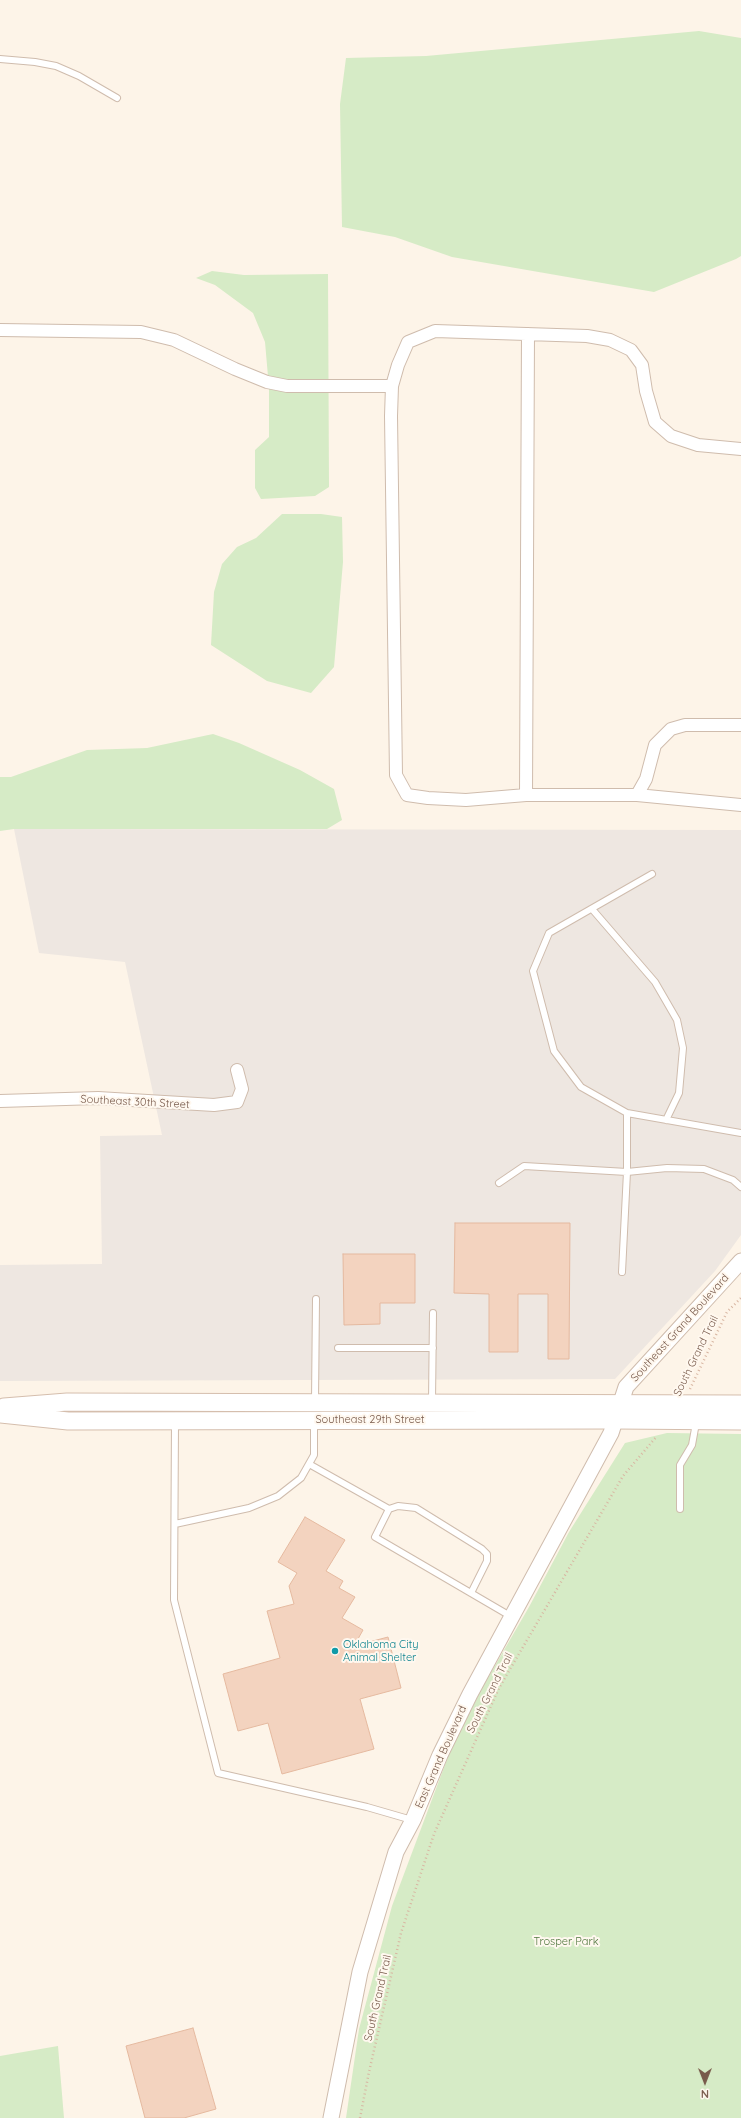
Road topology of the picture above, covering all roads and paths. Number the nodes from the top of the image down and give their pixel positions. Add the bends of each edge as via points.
1 (0, 59) edge
2 (116, 98) dead end
3 (0, 330) edge
4 (528, 334) junction
5 (392, 386) junction
6 (741, 450) edge
7 (741, 725) edge
8 (526, 795) junction
9 (637, 795) junction
10 (741, 806) edge
11 (652, 874) dead end
12 (592, 909) junction
13 (237, 1070) dead end
14 (0, 1101) edge
15 (626, 1112) junction
16 (666, 1120) junction
17 (741, 1133) edge
18 (627, 1172) junction
19 (499, 1183) dead end
20 (741, 1187) edge
21 (741, 1261) edge
22 (622, 1272) dead end
23 (741, 1298) edge
24 (316, 1299) dead end
25 (432, 1314) dead end
26 (338, 1348) dead end
27 (432, 1348) junction
28 (315, 1403) junction
29 (432, 1403) junction
30 (621, 1403) junction
31 (682, 1403) junction
32 (741, 1404) edge
33 (0, 1407) edge
34 (0, 1414) edge
35 (174, 1420) junction
36 (314, 1420) junction
37 (616, 1420) junction
38 (668, 1421) junction
39 (696, 1421) junction
40 (741, 1421) edge
41 (309, 1464) junction
42 (389, 1509) junction
43 (680, 1509) dead end
44 (175, 1524) junction
45 (471, 1593) junction
46 (512, 1617) junction
47 (413, 1820) junction
48 (331, 2118) edge
49 (360, 2118) edge

1 - 2 lane via 56,66
3 - 5 street via 149,333 174,340 235,370 267,382 287,386
4 - 5 street via 435,331 408,342
4 - 6 street via 587,336 610,340 632,350 642,365 655,422 671,436 698,445
4 - 8 street
5 - 8 street via 390,416 396,775 407,795 466,800
7 - 9 street via 685,725 671,729 655,745 646,779
8 - 9 street
9 - 10 street
11 - 12 lane
12 - 15 lane via 549,933 533,971 554,1051 581,1087
12 - 16 lane via 655,982 677,1020 683,1048 679,1094
13 - 14 street, Southeast 30th Street via 242,1089 237,1102 214,1105 98,1098
15 - 16 lane
15 - 18 lane
16 - 17 lane
18 - 19 lane via 524,1166
18 - 20 lane via 667,1168 704,1169 733,1180
18 - 22 lane
21 - 30 street, Southeast Grand Boulevard via 626,1387
23 - 31 path, South Grand Trail via 727,1312
24 - 28 lane
25 - 27 lane
26 - 27 lane
27 - 29 lane
28 - 29 main road, Southeast 29th Street
28 - 33 main road, Southeast 29th Street via 67,1402
28 - 36 main road
29 - 30 main road, Southeast 29th Street
30 - 31 main road, Southeast 29th Street
30 - 37 street, Southeast Grand Boulevard
31 - 32 main road, Southeast 29th Street
34 - 35 main road, Southeast 29th Street via 68,1421
35 - 36 main road, Southeast 29th Street
35 - 44 lane
36 - 37 main road, Southeast 29th Street
36 - 41 lane via 314,1455
37 - 38 main road, Southeast 29th Street
37 - 46 street, East Grand Boulevard
38 - 39 main road, Southeast 29th Street
38 - 49 path, South Grand Trail via 623,1476 499,1688 434,1834 401,1933
39 - 40 main road, Southeast 29th Street
39 - 43 lane via 692,1445 680,1465
41 - 42 lane
41 - 44 lane via 301,1478 278,1496 249,1508
42 - 45 lane via 375,1537
42 - 45 lane via 398,1506 416,1508 487,1554 487,1561
44 - 47 lane via 174,1600 218,1773 368,1807
45 - 46 lane
46 - 47 street, East Grand Boulevard via 470,1694
47 - 48 street, East Grand Boulevard via 396,1852 360,1972

